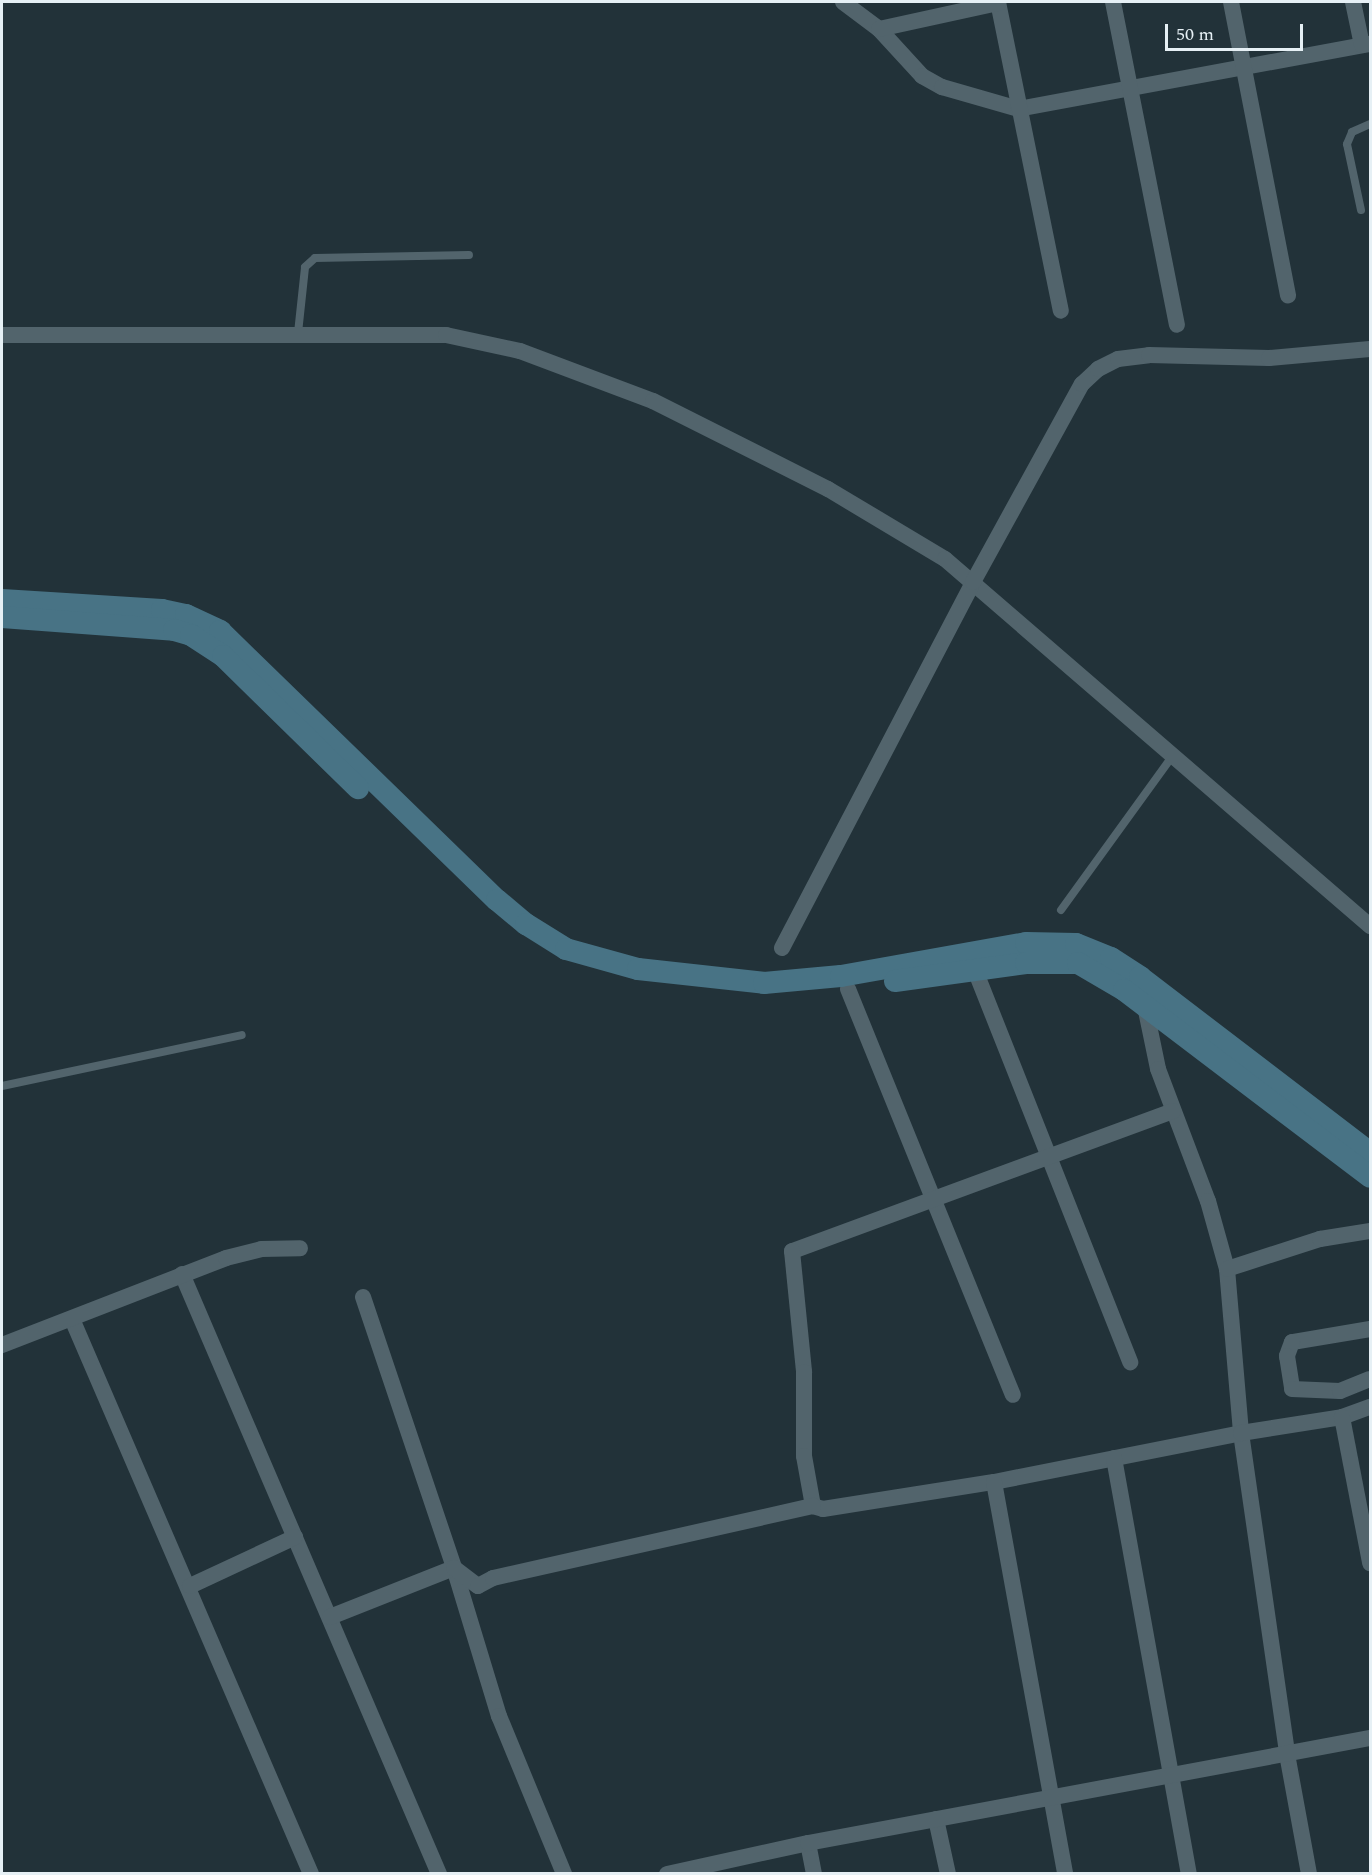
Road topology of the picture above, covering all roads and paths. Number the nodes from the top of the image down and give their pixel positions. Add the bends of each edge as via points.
1 (843, 2) edge
2 (998, 2) edge
3 (1113, 2) edge
4 (1231, 2) edge
5 (1353, 2) edge
6 (879, 29) junction
7 (1366, 45) edge
8 (1243, 68) junction
9 (1132, 91) junction
10 (1018, 110) junction
11 (1371, 124) edge
12 (1361, 210) dead end
13 (469, 255) dead end
14 (1288, 296) dead end
15 (1060, 311) dead end
16 (1177, 325) dead end
17 (298, 333) junction
18 (2, 335) edge
19 (1371, 349) edge
20 (973, 582) junction
21 (2, 600) edge
22 (2, 617) edge
23 (1171, 758) junction
24 (1061, 910) dead end
25 (1371, 926) edge
26 (782, 948) dead end
27 (975, 970) junction
28 (686, 983) junction
29 (848, 989) junction
30 (1145, 1006) junction
31 (242, 1035) dead end
32 (2, 1086) edge
33 (1173, 1111) junction
34 (1371, 1153) edge
35 (1048, 1158) junction
36 (1371, 1177) edge
37 (935, 1201) junction
38 (1371, 1231) edge
39 (300, 1248) dead end
40 (1227, 1269) junction
41 (182, 1274) junction
42 (363, 1297) dead end
43 (72, 1319) junction
44 (1371, 1329) edge
45 (2, 1345) edge
46 (1130, 1362) dead end
47 (1371, 1379) edge
48 (1013, 1395) dead end
49 (1371, 1407) edge
50 (1342, 1417) junction
51 (1240, 1433) junction
52 (1114, 1458) junction
53 (994, 1482) junction
54 (813, 1506) junction
55 (295, 1537) junction
56 (1371, 1563) edge
57 (454, 1568) junction
58 (190, 1586) junction
59 (330, 1617) junction
60 (1371, 1738) edge
61 (1287, 1754) junction
62 (1172, 1776) junction
63 (1053, 1799) junction
64 (936, 1820) junction
65 (808, 1843) junction
66 (694, 1870) edge
67 (311, 1874) edge
68 (440, 1874) edge
69 (564, 1874) edge
70 (667, 1874) edge
71 (814, 1874) edge
72 (948, 1874) edge
73 (1065, 1874) edge
74 (1189, 1874) edge
75 (1309, 1874) edge

1 - 6 street
2 - 6 street
2 - 10 street
3 - 9 street
4 - 8 street
5 - 7 street
6 - 10 street via 904,60 932,81 981,101
7 - 8 street
8 - 9 street
8 - 14 street
9 - 10 street
9 - 16 street
10 - 15 street
11 - 12 lane via 1352,132 1347,144
13 - 17 lane via 315,258 305,267
17 - 18 street
17 - 20 street via 446,335 520,351 653,401 818,484 945,559
19 - 20 street via 1269,358 1149,355 1118,359 1098,369 1068,403
20 - 23 street
20 - 26 street
21 - 28 street via 162,610 186,615 220,631 447,854 526,924 584,955
22 - 28 street via 174,630 191,636 223,656 517,938 578,966
23 - 24 lane
23 - 25 street
27 - 29 street
27 - 30 street via 1047,961 1078,963 1105,976
27 - 35 street
28 - 29 street via 767,996
28 - 34 street via 788,982 1047,940 1076,944 1111,958 1140,977
29 - 37 street
30 - 33 street via 1158,1069
30 - 36 street
31 - 32 lane
33 - 35 street
33 - 40 street via 1208,1201
35 - 37 street
35 - 46 street
37 - 48 street
37 - 54 street via 792,1251 804,1372 804,1456
38 - 40 street via 1320,1239
39 - 41 street via 261,1249
40 - 51 street
41 - 43 street
41 - 55 street
42 - 57 street
43 - 45 street
43 - 58 street
44 - 47 street via 1292,1342 1287,1356 1292,1389 1340,1391
49 - 50 street
50 - 51 street
50 - 56 street
51 - 52 street
51 - 61 street
52 - 53 street
52 - 62 street
53 - 54 street via 823,1509
53 - 63 street
54 - 57 street via 493,1578 478,1586
55 - 58 street
55 - 59 street
57 - 59 street
57 - 69 street via 500,1716
58 - 67 street
59 - 68 street
60 - 61 street
61 - 62 street
61 - 75 street
62 - 63 street
62 - 74 street
63 - 64 street
63 - 73 street
64 - 65 street
64 - 72 street
65 - 66 street
65 - 71 street
66 - 70 street

